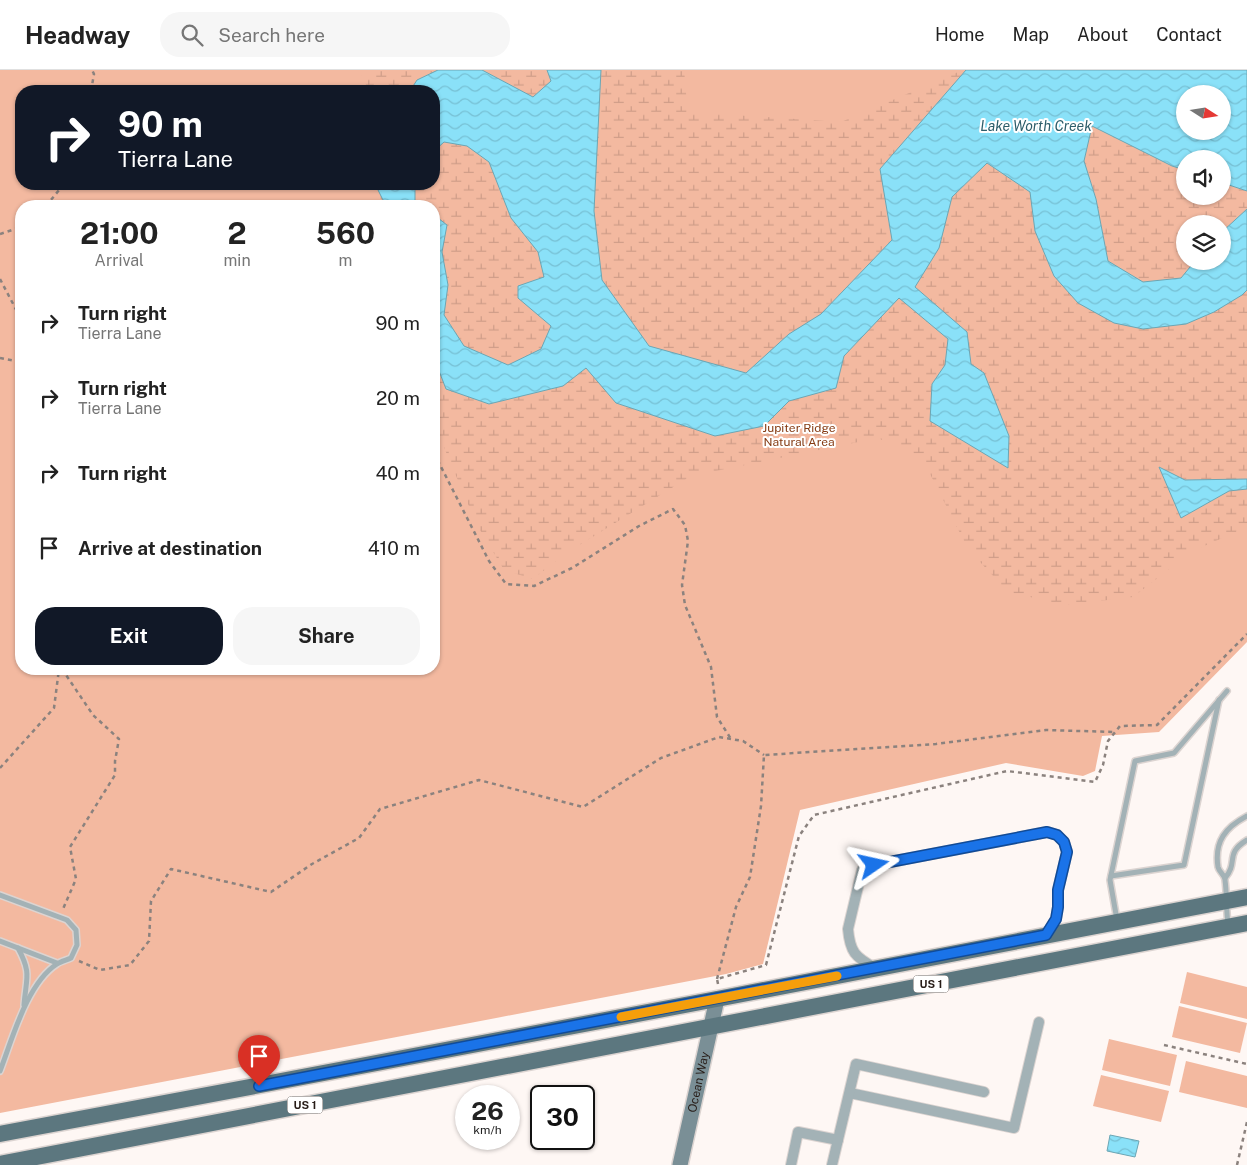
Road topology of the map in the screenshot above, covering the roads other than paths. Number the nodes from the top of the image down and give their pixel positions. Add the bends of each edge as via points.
1 (1227, 691) dead end
2 (1220, 699) junction
3 (1247, 816) edge
4 (1247, 840) edge
5 (1111, 876) junction
6 (1225, 878) junction
7 (0, 895) edge
8 (1247, 896) edge
9 (1226, 900) junction
10 (1118, 922) junction
11 (1247, 923) edge
12 (1228, 927) junction
13 (1046, 935) junction
14 (0, 941) edge
15 (18, 948) junction
16 (57, 963) junction
17 (875, 969) junction
18 (718, 993) junction
19 (24, 1008) junction
20 (1039, 1022) dead end
21 (711, 1026) junction
22 (0, 1071) edge
23 (984, 1092) dead end
24 (850, 1094) junction
25 (0, 1134) edge
26 (838, 1140) junction
27 (1, 1163) edge
28 (680, 1165) edge
29 (791, 1165) edge
30 (832, 1165) edge

1 - 2 lane
2 - 5 lane via 1174,753 1135,761
2 - 5 lane via 1184,864
3 - 6 lane via 1225,832 1219,848 1218,868
4 - 6 lane via 1237,846 1232,871
5 - 10 lane
6 - 9 lane
7 - 16 lane via 67,920 76,930 77,945 71,958
8 - 9 main road, US 1
9 - 10 main road, US 1
9 - 12 lane
10 - 13 main road, US 1
11 - 12 main road, US 1
12 - 21 main road, US 1
13 - 17 main road, US 1
13 - 17 street via 1056,919 1058,890 1067,852 1057,835 1047,832 862,870 848,929 853,952 859,960
14 - 15 lane
15 - 16 lane
15 - 19 lane via 28,976
16 - 19 lane via 47,972
17 - 18 main road, US 1
18 - 21 street, Ocean Way
18 - 25 main road, US 1
19 - 22 lane
20 - 24 street via 1014,1128
21 - 27 main road, US 1
21 - 28 street, Ocean Way
23 - 24 street via 856,1064
24 - 26 street
26 - 29 street via 798,1132
26 - 30 street

